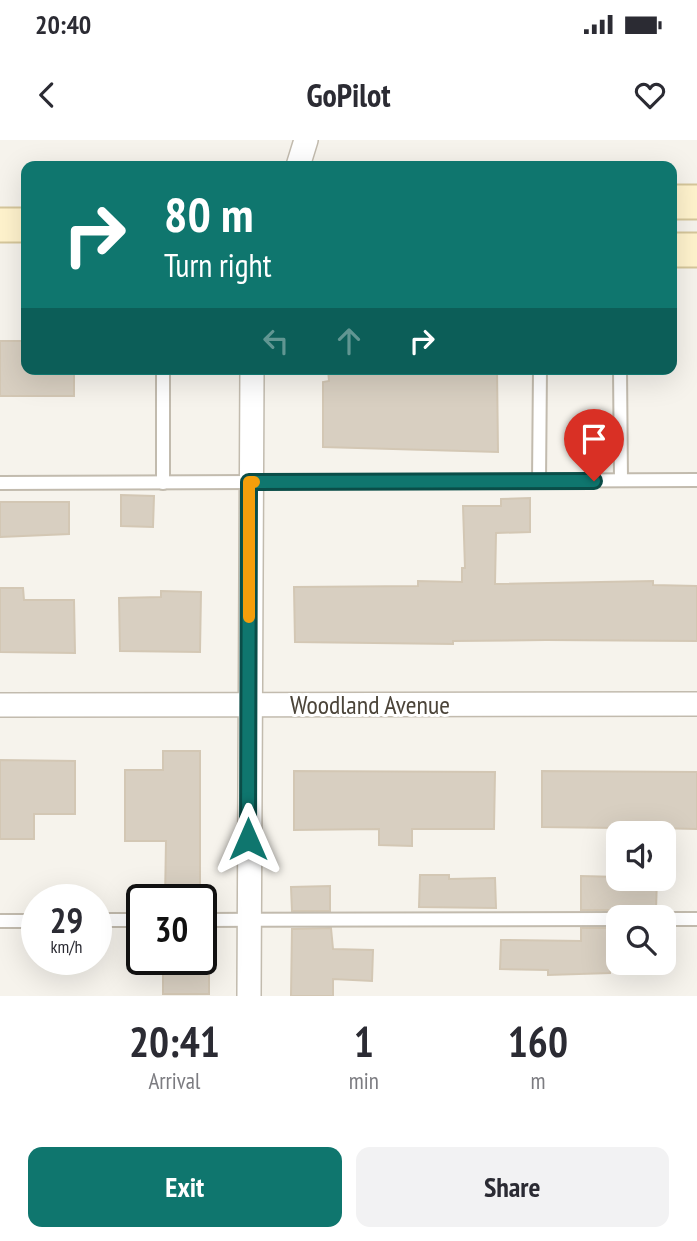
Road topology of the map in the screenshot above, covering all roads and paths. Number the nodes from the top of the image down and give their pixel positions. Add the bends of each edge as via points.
1 (306, 140) edge
2 (300, 161) edge
3 (677, 202) edge
4 (697, 202) edge
5 (0, 225) edge
6 (21, 225) edge
7 (677, 250) edge
8 (697, 250) edge
9 (163, 375) edge
10 (252, 375) edge
11 (540, 375) edge
12 (620, 375) edge
13 (621, 480) junction
14 (697, 480) edge
15 (539, 481) junction
16 (249, 482) junction
17 (0, 483) edge
18 (163, 483) junction
19 (697, 704) edge
20 (0, 705) edge
21 (248, 705) junction
22 (248, 919) junction
23 (606, 919) edge
24 (676, 919) edge
25 (697, 919) edge
26 (21, 920) edge
27 (217, 920) edge
28 (0, 921) edge
29 (249, 996) edge

1 - 2 street
3 - 4 main road
5 - 6 main road
7 - 8 main road
9 - 18 lane
10 - 16 street
11 - 15 lane
12 - 13 lane
13 - 14 lane
13 - 15 lane
15 - 16 lane
16 - 18 lane
16 - 21 street
17 - 18 lane
19 - 21 street, Woodland Avenue
20 - 21 street, Woodland Avenue
21 - 22 street
22 - 23 lane
22 - 27 lane
22 - 29 street
24 - 25 lane
26 - 28 lane

